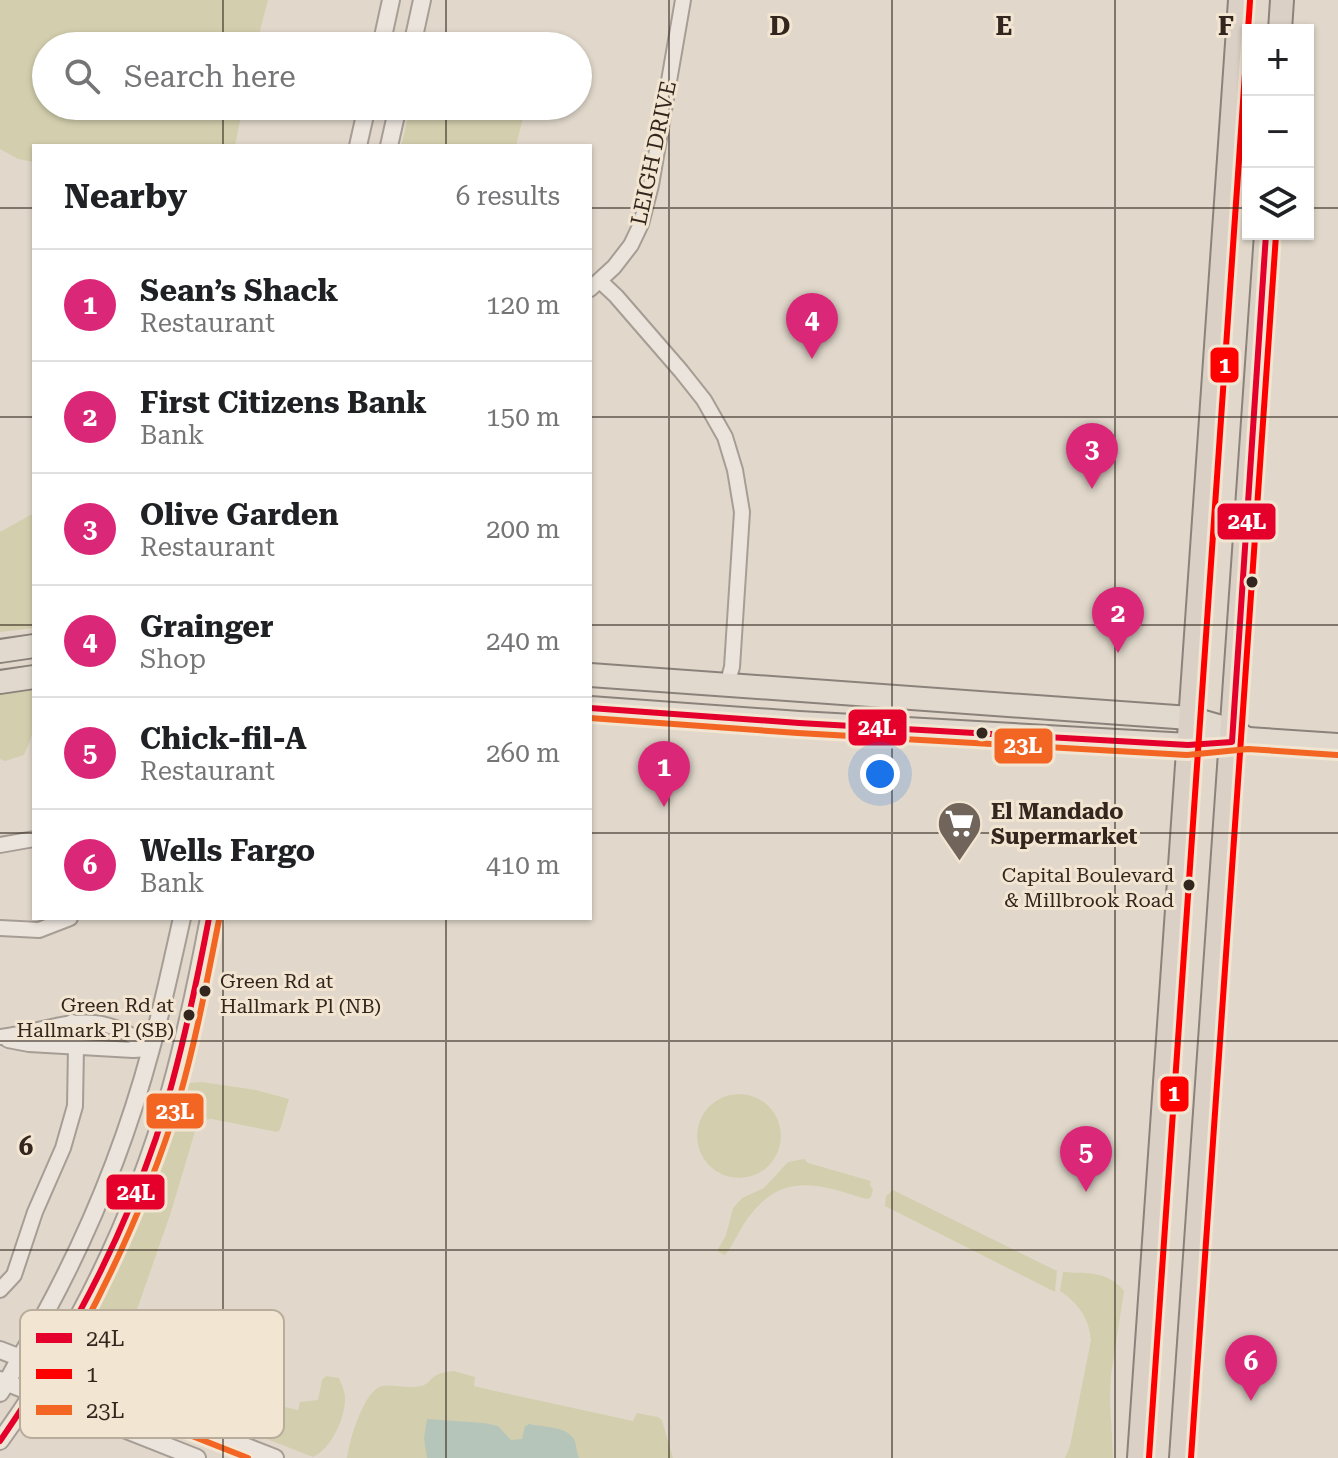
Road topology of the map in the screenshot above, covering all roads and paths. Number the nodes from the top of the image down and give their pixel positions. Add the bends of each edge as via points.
1 (683, 0) edge
2 (1240, 0) edge
3 (1282, 0) edge
4 (391, 2) edge
5 (421, 6) edge
6 (1280, 24) edge
7 (384, 32) edge
8 (415, 32) edge
9 (364, 120) edge
10 (395, 120) edge
11 (358, 144) edge
12 (389, 144) edge
13 (1266, 240) edge
14 (595, 285) edge
15 (32, 646) edge
16 (0, 651) edge
17 (592, 675) edge
18 (32, 677) edge
19 (0, 682) edge
20 (727, 685) junction
21 (785, 689) junction
22 (595, 709) edge
23 (725, 717) junction
24 (1190, 718) junction
25 (1237, 737) junction
26 (1188, 745) junction
27 (1338, 745) edge
28 (32, 839) edge
29 (0, 845) edge
30 (65, 920) edge
31 (182, 920) edge
32 (209, 920) edge
33 (0, 928) edge
34 (72, 1022) junction
35 (0, 1037) edge
36 (76, 1046) junction
37 (151, 1049) junction
38 (179, 1058) junction
39 (0, 1290) edge
40 (48, 1310) edge
41 (81, 1310) edge
42 (0, 1350) edge
43 (20, 1357) edge
44 (20, 1358) edge
45 (2, 1385) edge
46 (20, 1413) edge
47 (147, 1438) edge
48 (224, 1438) edge
49 (0, 1441) edge
50 (197, 1458) edge
51 (275, 1458) edge
52 (1139, 1458) edge
53 (1181, 1458) edge

1 - 14 street, LEIGH DRIVE via 641,224 631,245
2 - 24 highway
3 - 6 highway
4 - 5 street
4 - 7 street
5 - 8 street
9 - 11 street
10 - 12 street
13 - 25 highway
14 - 20 street via 616,296 704,400 730,452 741,533
15 - 16 main road
17 - 20 main road
18 - 19 main road
20 - 21 main road
20 - 22 main road via 701,703 644,699
21 - 23 main road via 748,698
21 - 24 main road
22 - 23 main road
23 - 26 main road
24 - 25 main road
24 - 26 highway
25 - 26 main road
25 - 27 main road
25 - 53 highway
26 - 52 highway
28 - 29 street
30 - 33 street via 39,930
31 - 37 street
32 - 38 street
34 - 35 street
34 - 36 street
34 - 37 street via 104,1023
35 - 36 street
36 - 37 street
36 - 39 street via 75,1106 63,1148 14,1275
37 - 38 street
37 - 40 street via 95,1213
38 - 41 street via 127,1213
42 - 43 street
44 - 45 street
46 - 49 street
47 - 50 street
48 - 51 street

